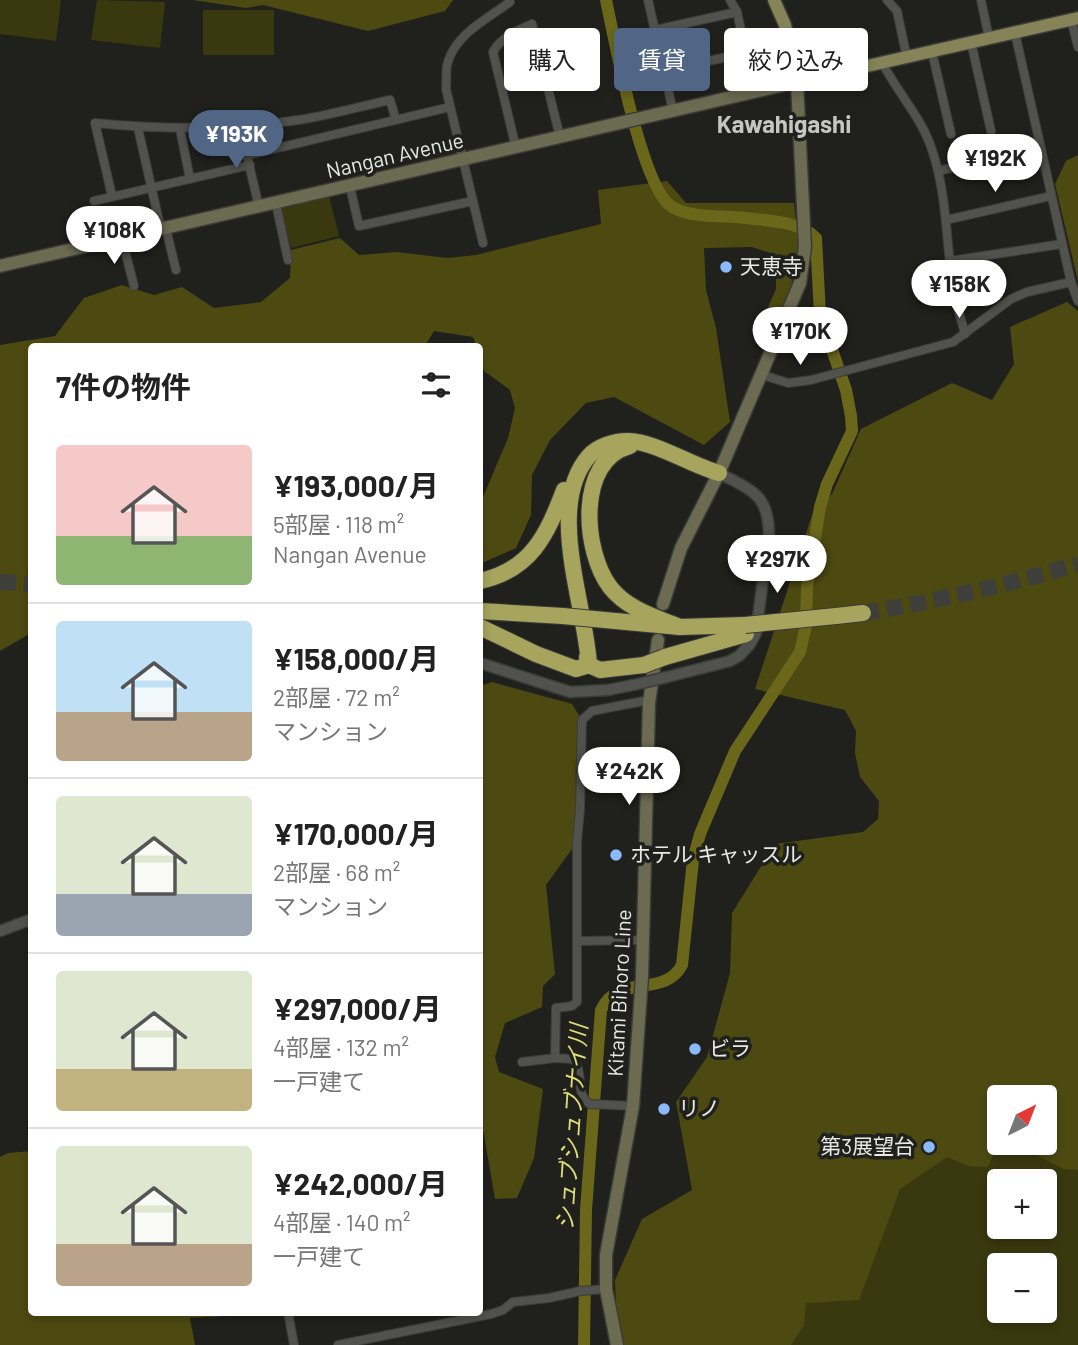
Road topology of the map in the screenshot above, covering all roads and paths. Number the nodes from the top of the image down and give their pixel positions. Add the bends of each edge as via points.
1 (648, 0) edge
2 (730, 0) edge
3 (774, 0) edge
4 (887, 0) edge
5 (981, 0) edge
6 (510, 2) dead end
7 (737, 12) junction
8 (1074, 18) edge
9 (655, 28) edge
10 (664, 28) edge
11 (741, 28) edge
12 (786, 28) edge
13 (1015, 33) junction
14 (989, 38) junction
15 (971, 42) junction
16 (1078, 47) edge
17 (932, 52) junction
18 (907, 58) junction
19 (883, 64) junction
20 (868, 67) edge
21 (668, 91) edge
22 (763, 91) edge
23 (797, 91) edge
24 (755, 93) joint
25 (450, 107) junction
26 (673, 111) junction
27 (396, 120) junction
28 (240, 126) junction
29 (138, 128) junction
30 (180, 129) junction
31 (991, 131) dead end
32 (951, 134) dead end
33 (560, 136) junction
34 (516, 148) junction
35 (1040, 148) junction
36 (248, 155) junction
37 (464, 160) junction
38 (250, 165) junction
39 (938, 171) junction
40 (190, 179) junction
41 (350, 187) junction
42 (152, 188) junction
43 (112, 196) junction
44 (1051, 196) junction
45 (94, 201) dead end
46 (473, 201) junction
47 (276, 204) junction
48 (259, 207) junction
49 (946, 220) junction
50 (164, 229) junction
51 (122, 239) junction
52 (482, 243) dead end
53 (1062, 244) junction
54 (288, 260) dead end
55 (950, 261) junction
56 (0, 266) edge
57 (176, 270) dead end
58 (1071, 282) junction
59 (134, 286) dead end
60 (1078, 301) edge
61 (965, 334) junction
62 (763, 375) junction
63 (643, 444) junction
64 (719, 473) junction
65 (564, 490) junction
66 (483, 581) edge
67 (663, 604) dead end
68 (483, 611) edge
69 (859, 613) tunnel mouth
70 (680, 627) junction
71 (483, 628) edge
72 (746, 629) junction
73 (658, 640) dead end
74 (483, 664) edge
75 (589, 665) junction
76 (649, 700) junction
77 (28, 920) edge
78 (0, 931) edge
79 (578, 940) junction
80 (643, 940) junction
81 (555, 1058) junction
82 (522, 1062) dead end
83 (633, 1107) junction
84 (606, 1289) junction
85 (289, 1316) edge
86 (481, 1316) edge
87 (483, 1316) edge
88 (294, 1345) edge
89 (338, 1345) edge
90 (617, 1345) edge

1 - 9 street
2 - 7 street
3 - 12 main road
4 - 18 street via 897,11
5 - 14 street
6 - 25 street via 452,49 446,89
7 - 10 street
7 - 11 street
8 - 13 main road
8 - 16 street
13 - 14 main road
13 - 35 street
14 - 15 main road
15 - 17 main road
15 - 31 street
17 - 18 main road
17 - 32 street
18 - 19 main road
19 - 20 main road
19 - 39 street via 923,126
21 - 26 street
22 - 24 main road, Nangan Avenue
23 - 62 main road via 805,247 800,283
24 - 26 main road, Nangan Avenue
25 - 27 street
25 - 37 street
26 - 33 main road, Nangan Avenue
27 - 28 street via 390,100 306,119
27 - 36 street
28 - 30 street
28 - 36 street
29 - 30 street
29 - 42 street
29 - 43 street via 95,123
30 - 40 street
33 - 34 main road, Nangan Avenue
33 - 34 street via 532,24 512,33 493,52
34 - 37 main road, Nangan Avenue
35 - 39 street
35 - 44 street
36 - 38 street
37 - 41 main road, Nangan Avenue
37 - 46 street
38 - 40 street
38 - 48 street
39 - 49 street
40 - 42 street
41 - 46 street via 359,226
41 - 47 main road, Nangan Avenue
42 - 43 street
42 - 50 street
43 - 45 street
44 - 49 street
44 - 53 street
46 - 52 street
47 - 48 main road, Nangan Avenue
47 - 54 street
48 - 50 main road, Nangan Avenue
49 - 55 street
50 - 51 main road, Nangan Avenue
50 - 57 street
51 - 56 main road, Nangan Avenue
51 - 59 street
53 - 55 street
53 - 58 street
55 - 61 street
58 - 60 street
58 - 61 street via 1011,299
61 - 62 street via 953,342 835,375 788,383
62 - 64 main road
63 - 64 highway
63 - 70 highway via 614,453 600,467 590,502 594,550 609,586 622,600
63 - 75 highway via 618,442 593,453 576,476 571,495 570,552
64 - 65 highway via 643,435 616,434 597,441 580,455
64 - 67 main road via 681,548
64 - 74 street, bridge via 753,492 765,504 769,518 756,633 746,651 730,661 638,684 570,692
65 - 66 highway via 547,532 527,557 508,572
65 - 75 highway via 564,549
68 - 70 highway, bridge
69 - 72 highway, bridge
70 - 72 highway
71 - 75 highway via 576,669
72 - 75 highway, bridge via 644,665 600,670
73 - 76 main road, Kitami Bihoro Line
76 - 79 street via 592,710 582,720
76 - 80 main road, Kitami Bihoro Line
77 - 78 street
79 - 80 street
79 - 81 street via 577,1002 556,1008
80 - 83 main road, Kitami Bihoro Line
81 - 82 street
81 - 83 street via 576,1061 582,1097 590,1104
83 - 84 main road, Kitami Bihoro Line via 606,1255
84 - 87 street via 513,1302
84 - 90 main road, Kitami Bihoro Line
85 - 88 street
86 - 89 street

